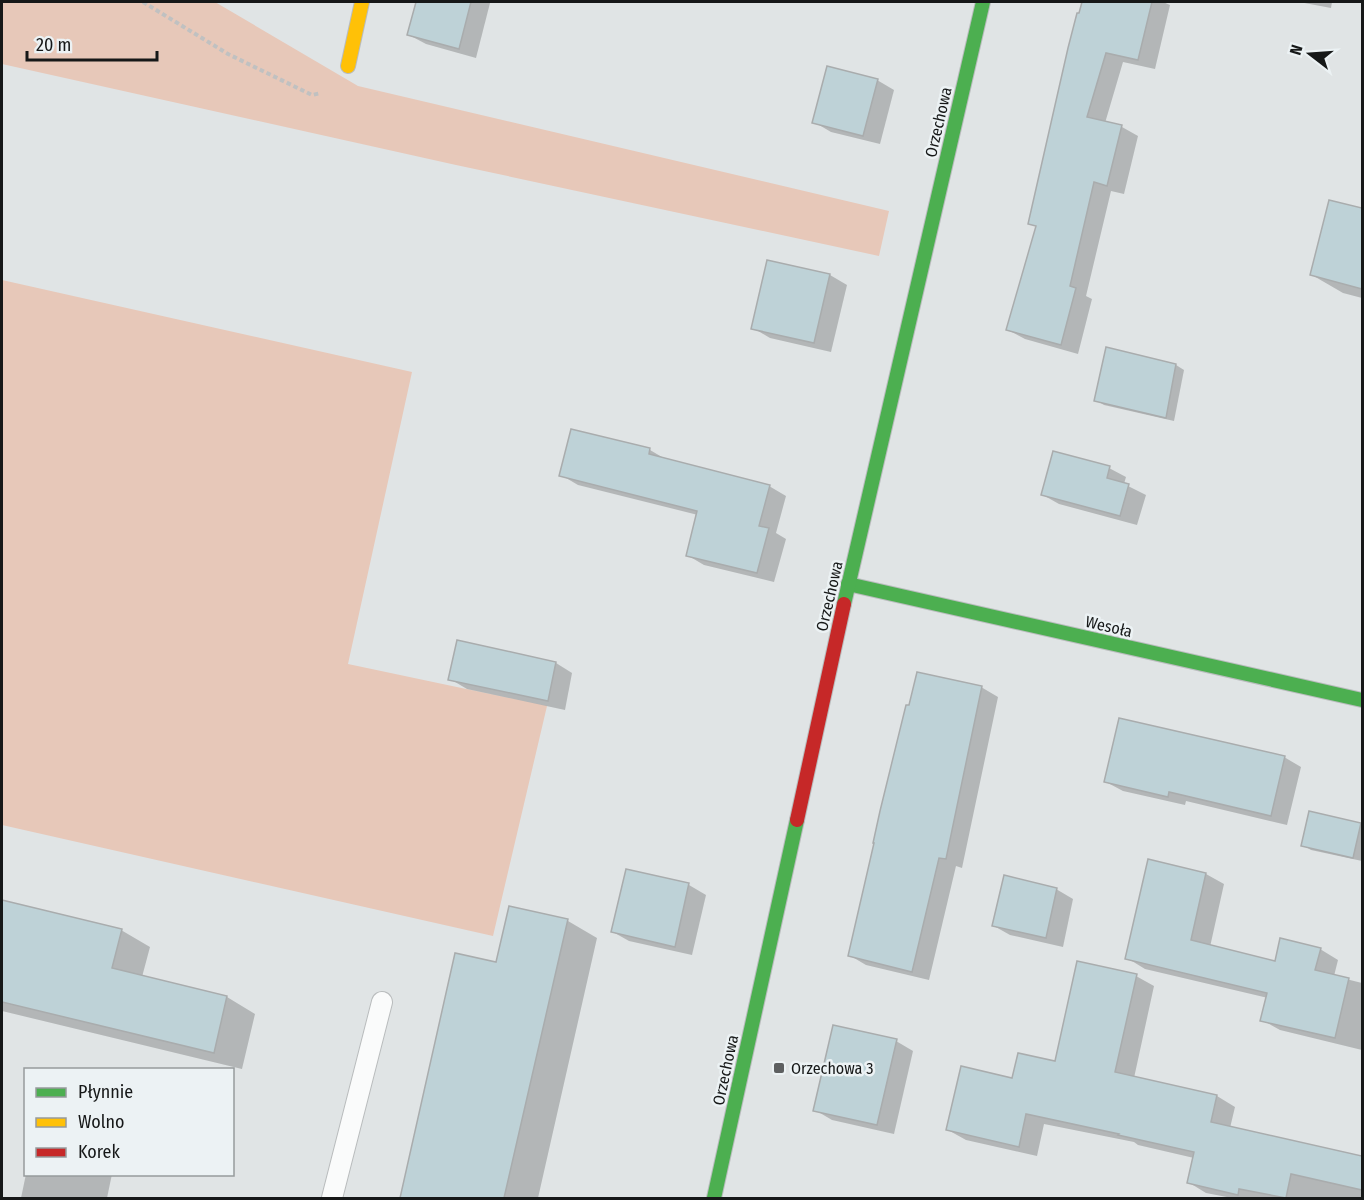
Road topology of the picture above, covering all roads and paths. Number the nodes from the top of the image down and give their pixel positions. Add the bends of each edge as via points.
1 (142, 2) edge
2 (362, 2) edge
3 (983, 2) edge
4 (348, 66) joint
5 (848, 584) junction
6 (1362, 700) edge
7 (382, 1002) dead end
8 (332, 1198) edge
9 (714, 1198) edge

1 - 4 path via 228,54 312,95 338,88
2 - 4 street
3 - 5 street, Orzechowa
5 - 6 street, Wesoła
5 - 9 street, Orzechowa
7 - 8 lane

